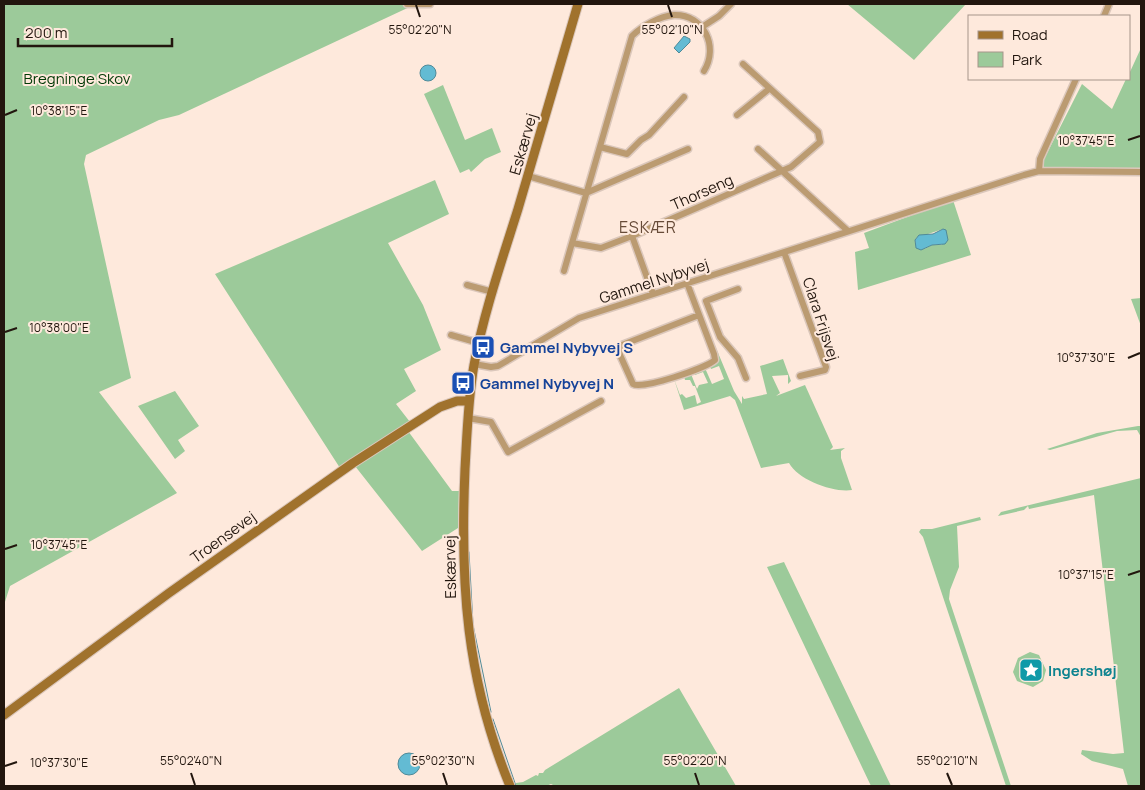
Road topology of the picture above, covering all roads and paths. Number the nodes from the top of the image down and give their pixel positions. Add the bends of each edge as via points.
1 (407, 4) edge
2 (430, 4) edge
3 (578, 4) edge
4 (731, 4) edge
5 (702, 26) junction
6 (743, 64) dead end
7 (704, 70) dead end
8 (1076, 80) edge
9 (769, 89) junction
10 (684, 97) dead end
11 (738, 115) dead end
12 (600, 146) junction
13 (688, 149) dead end
14 (758, 149) dead end
15 (782, 170) junction
16 (1039, 171) junction
17 (1141, 172) edge
18 (528, 176) junction
19 (586, 193) junction
20 (848, 231) junction
21 (632, 236) junction
22 (572, 243) junction
23 (784, 252) junction
24 (564, 271) dead end
25 (687, 283) junction
26 (467, 285) dead end
27 (738, 289) dead end
28 (493, 292) junction
29 (653, 294) junction
30 (710, 311) junction
31 (699, 315) junction
32 (451, 335) dead end
33 (479, 343) junction
34 (474, 364) junction
35 (800, 376) dead end
36 (746, 378) dead end
37 (469, 400) junction
38 (600, 401) dead end
39 (468, 418) junction
40 (4, 715) edge
41 (510, 786) edge

1 - 2 street
3 - 18 street, Eskærvej
4 - 5 street
5 - 7 street via 711,48
5 - 12 street via 686,17 674,15 662,18 632,36
6 - 9 street
8 - 16 street via 1040,159
9 - 11 street
9 - 15 street, Thorseng via 821,137 817,146 791,167
10 - 12 street via 627,154
12 - 19 street
13 - 19 street
14 - 15 street
15 - 20 street
15 - 21 street, Thorseng
16 - 17 street, Gammel Nybyvej
16 - 20 street, Gammel Nybyvej
18 - 19 street
18 - 28 street, Eskærvej
19 - 22 street
20 - 23 street, Gammel Nybyvej
21 - 22 street, Thorseng via 601,248
21 - 29 street
22 - 24 street
23 - 25 street, Gammel Nybyvej
23 - 35 street, Clara Frijsvej via 826,367 825,370
25 - 29 street, Gammel Nybyvej
25 - 31 street
26 - 28 street
27 - 30 street via 706,301
28 - 33 street, Eskærvej
29 - 34 street, Gammel Nybyvej via 572,322 507,363 491,367
30 - 31 street
30 - 36 street via 720,337 738,358
31 - 31 street via 714,361 662,381 639,387 633,384 620,355 622,345
32 - 33 street
33 - 34 street, Eskærvej
34 - 37 street, Eskærvej
37 - 39 street, Eskærvej
37 - 40 street, Troensevej via 440,407 353,462
38 - 39 street via 508,452 491,422
39 - 41 street, Eskærvej via 462,554 466,618 483,708

